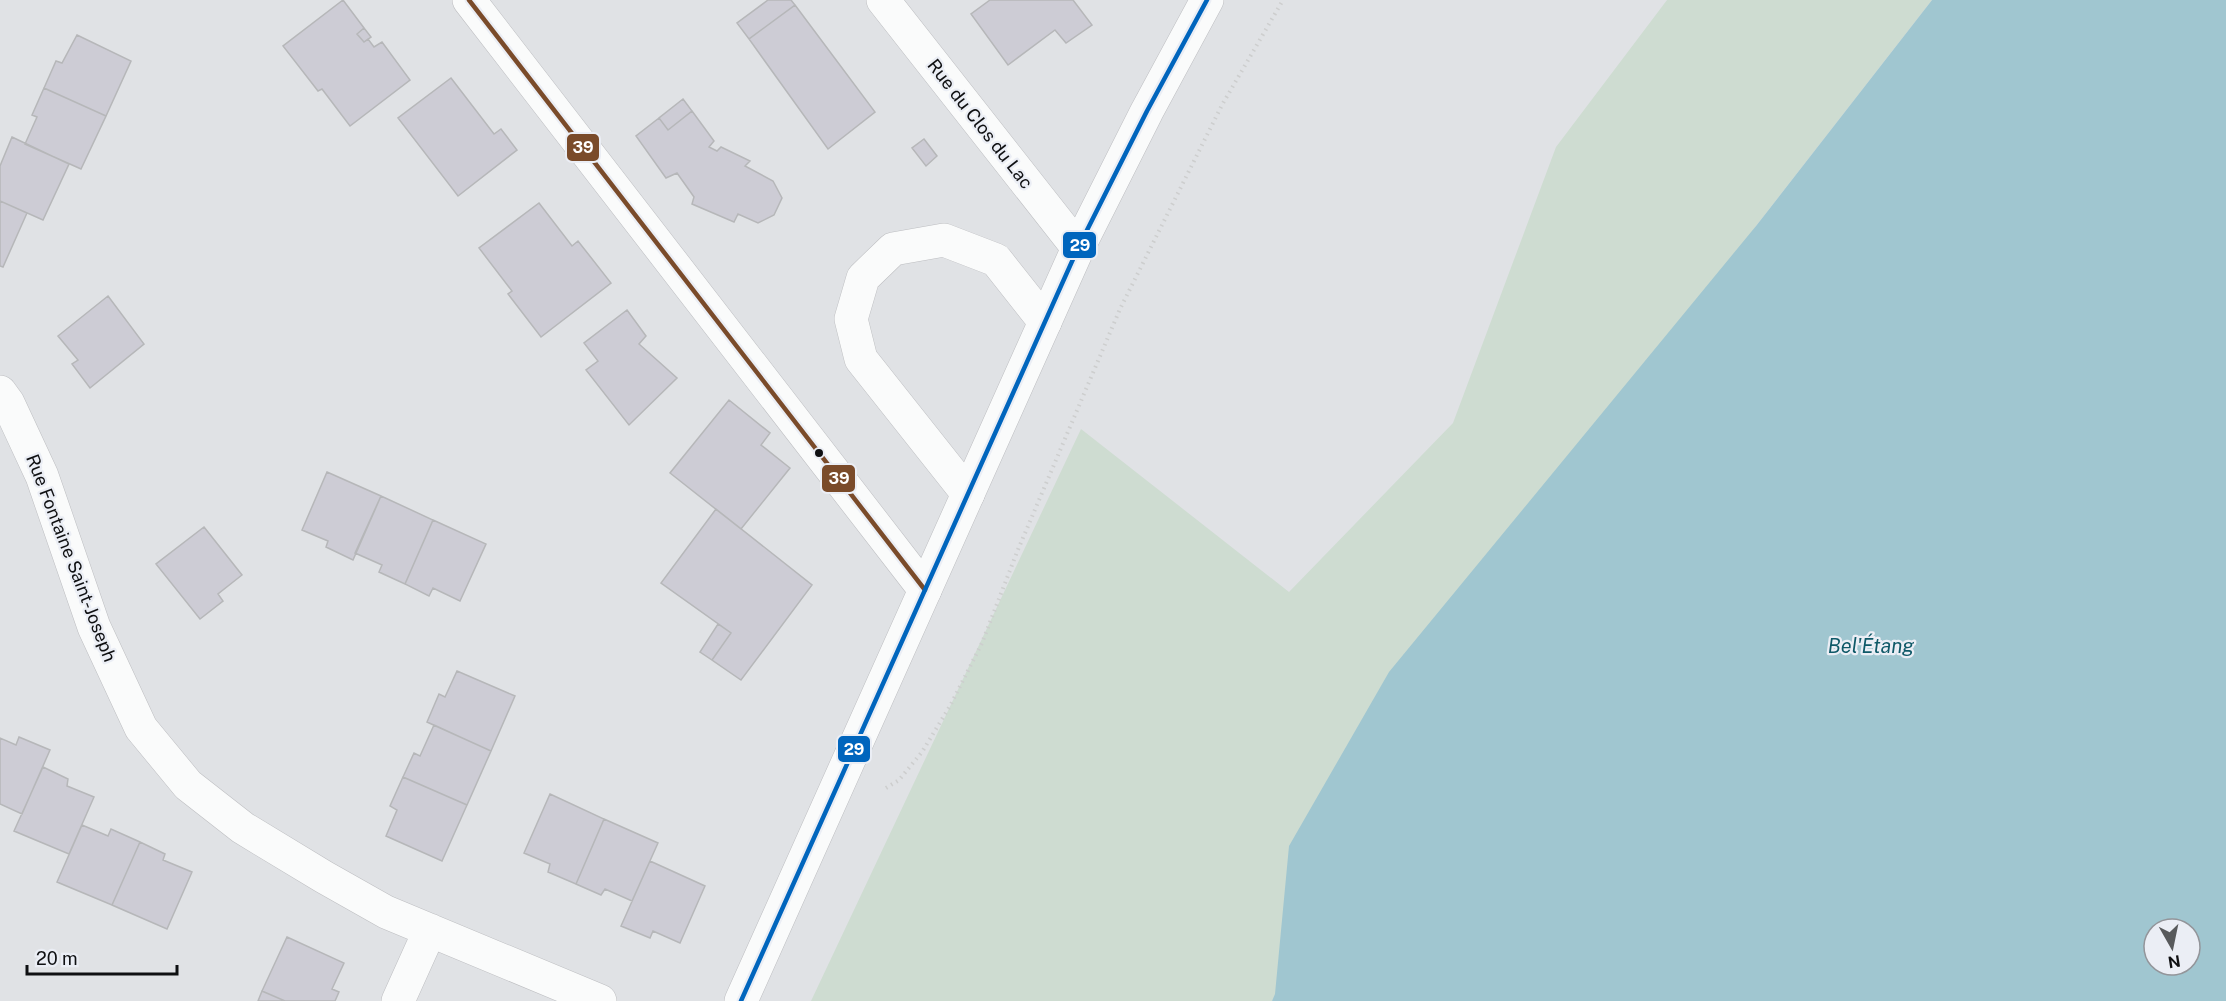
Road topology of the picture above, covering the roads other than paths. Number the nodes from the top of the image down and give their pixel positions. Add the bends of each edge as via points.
1 (469, 0) edge
2 (883, 0) edge
3 (1207, 0) edge
4 (1078, 248) junction
5 (1045, 322) junction
6 (0, 392) edge
7 (968, 494) junction
8 (925, 590) junction
9 (430, 930) junction
10 (398, 1001) edge
11 (600, 1001) edge
12 (741, 1001) edge

1 - 8 street
2 - 4 street, Rue du Clos du Lac
3 - 4 street
4 - 5 street
5 - 7 street
5 - 7 street via 996,260 944,240 893,249 863,278 851,319 861,359
6 - 9 street, Rue Fontaine Saint-Joseph via 42,476 94,627 141,728 188,785 243,828 375,906
7 - 8 street
8 - 12 street
9 - 10 street
9 - 11 street, Rue Fontaine Saint-Joseph

